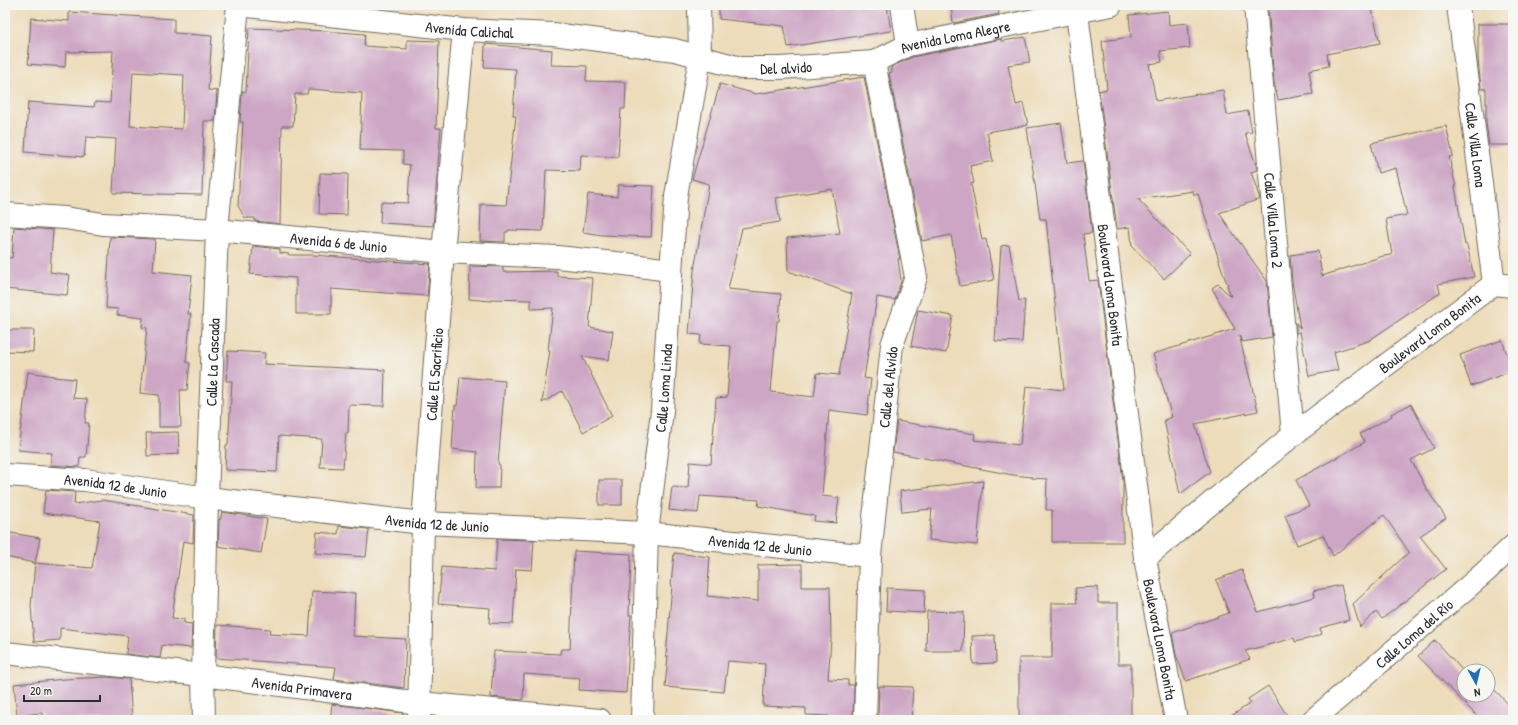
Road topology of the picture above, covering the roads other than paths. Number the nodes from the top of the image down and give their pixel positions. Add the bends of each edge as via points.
1 (238, 5) edge
2 (699, 5) edge
3 (902, 5) edge
4 (1111, 5) edge
5 (1255, 5) edge
6 (1458, 5) edge
7 (1076, 8) edge
8 (464, 30) junction
9 (908, 45) junction
10 (700, 58) junction
11 (874, 62) junction
12 (5, 214) edge
13 (217, 230) junction
14 (443, 252) junction
15 (671, 272) junction
16 (1504, 285) edge
17 (1293, 435) junction
18 (5, 475) edge
19 (207, 498) junction
20 (423, 523) junction
21 (646, 534) junction
22 (1513, 546) edge
23 (870, 556) junction
24 (1145, 558) junction
25 (5, 653) edge
26 (203, 675) junction
27 (419, 711) edge
28 (204, 720) edge
29 (600, 720) edge
30 (642, 720) edge
31 (865, 720) edge
32 (1176, 720) edge
33 (1313, 720) edge

1 - 8 street, Avenida Calichal
1 - 13 street, Calle La Cascada
2 - 10 street, Calle Loma Linda
3 - 9 street
4 - 7 street, Avenida Loma Alegre
5 - 17 street, Calle Villa Loma 2
6 - 16 street, Calle Villa Loma
7 - 9 street, Avenida Loma Alegre
7 - 24 street, Boulevard Loma Bonita
8 - 10 street, Avenida Calichal via 553,34 675,50
8 - 14 street, Calle El Sacrificio
9 - 11 street, Avenida Loma Alegre
10 - 11 street, Del alvido via 741,68
10 - 15 street, Calle Loma Linda via 676,196
11 - 23 street, Calle del Alvido via 916,277 892,345
12 - 13 street, Avenida 6 de Junio via 65,218 102,224
13 - 14 street, Avenida 6 de Junio
13 - 19 street, Calle La Cascada
14 - 15 street, Avenida 6 de Junio via 565,258
14 - 20 street, Calle El Sacrificio
15 - 21 street, Calle Loma Linda via 662,411
16 - 17 street, Boulevard Loma Bonita
17 - 24 street, Boulevard Loma Bonita
18 - 19 street, Avenida 12 de Junio via 85,480
19 - 20 street, Avenida 12 de Junio
19 - 26 street, Calle La Cascada
20 - 21 street, Avenida 12 de Junio
20 - 27 street, Calle El Sacrificio
21 - 23 street, Avenida 12 de Junio
21 - 30 street, Calle Loma Linda
22 - 33 street, Calle Loma del Río
23 - 31 street, Calle del Alvido
24 - 32 street, Boulevard Loma Bonita
25 - 26 street, Avenida Primavera
26 - 27 street, Avenida Primavera
26 - 28 street, Calle La Cascada
27 - 29 street, Avenida Primavera

